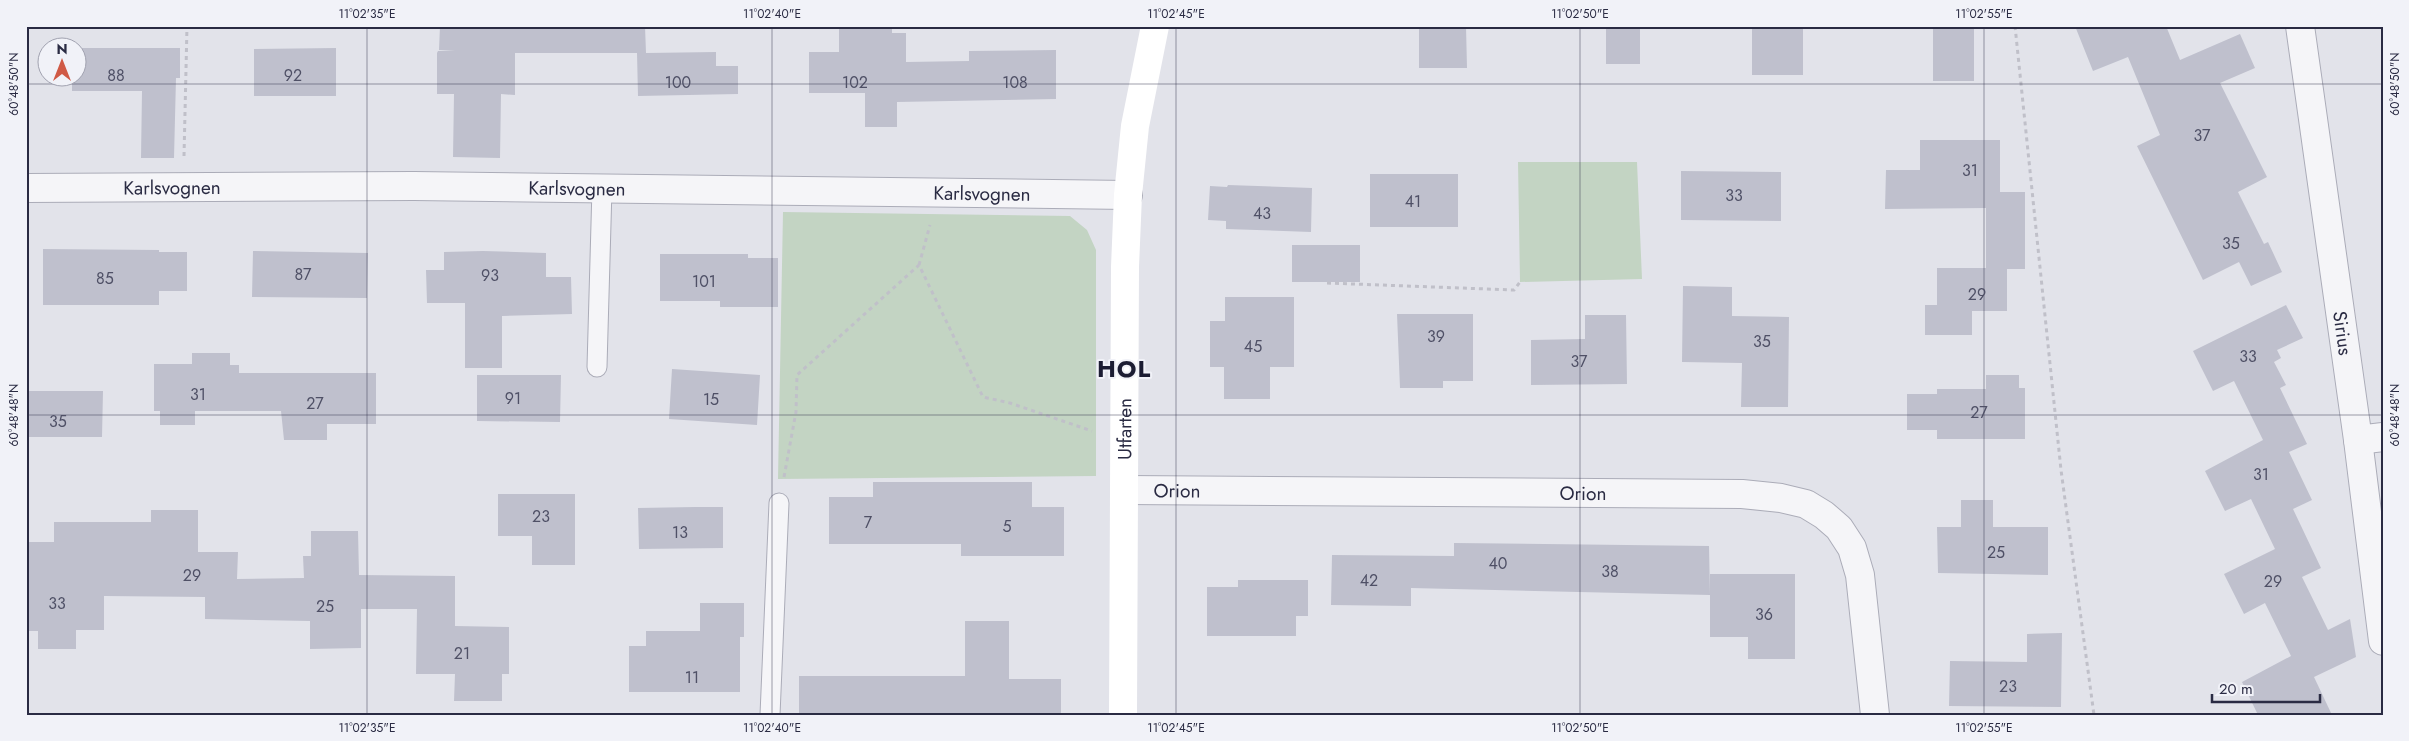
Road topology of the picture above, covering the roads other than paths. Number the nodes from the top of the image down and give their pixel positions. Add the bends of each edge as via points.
1 (1155, 26) edge
2 (2300, 26) edge
3 (26, 188) edge
4 (602, 188) junction
5 (1128, 195) junction
6 (597, 367) dead end
7 (2370, 438) edge
8 (1125, 490) junction
9 (779, 503) road end
10 (2383, 641) edge
11 (770, 715) edge
12 (1123, 715) edge
13 (1875, 715) edge

1 - 5 main road, Utfarten via 1136,126
2 - 7 street, Sirius
3 - 4 street, Karlsvognen
4 - 5 street, Karlsvognen
4 - 6 lane
5 - 8 main road, Utfarten
7 - 10 street, Sirius
8 - 12 main road, Utfarten
8 - 13 street, Orion via 1742,494 1806,504 1840,528 1852,548 1860,575
9 - 11 lane

